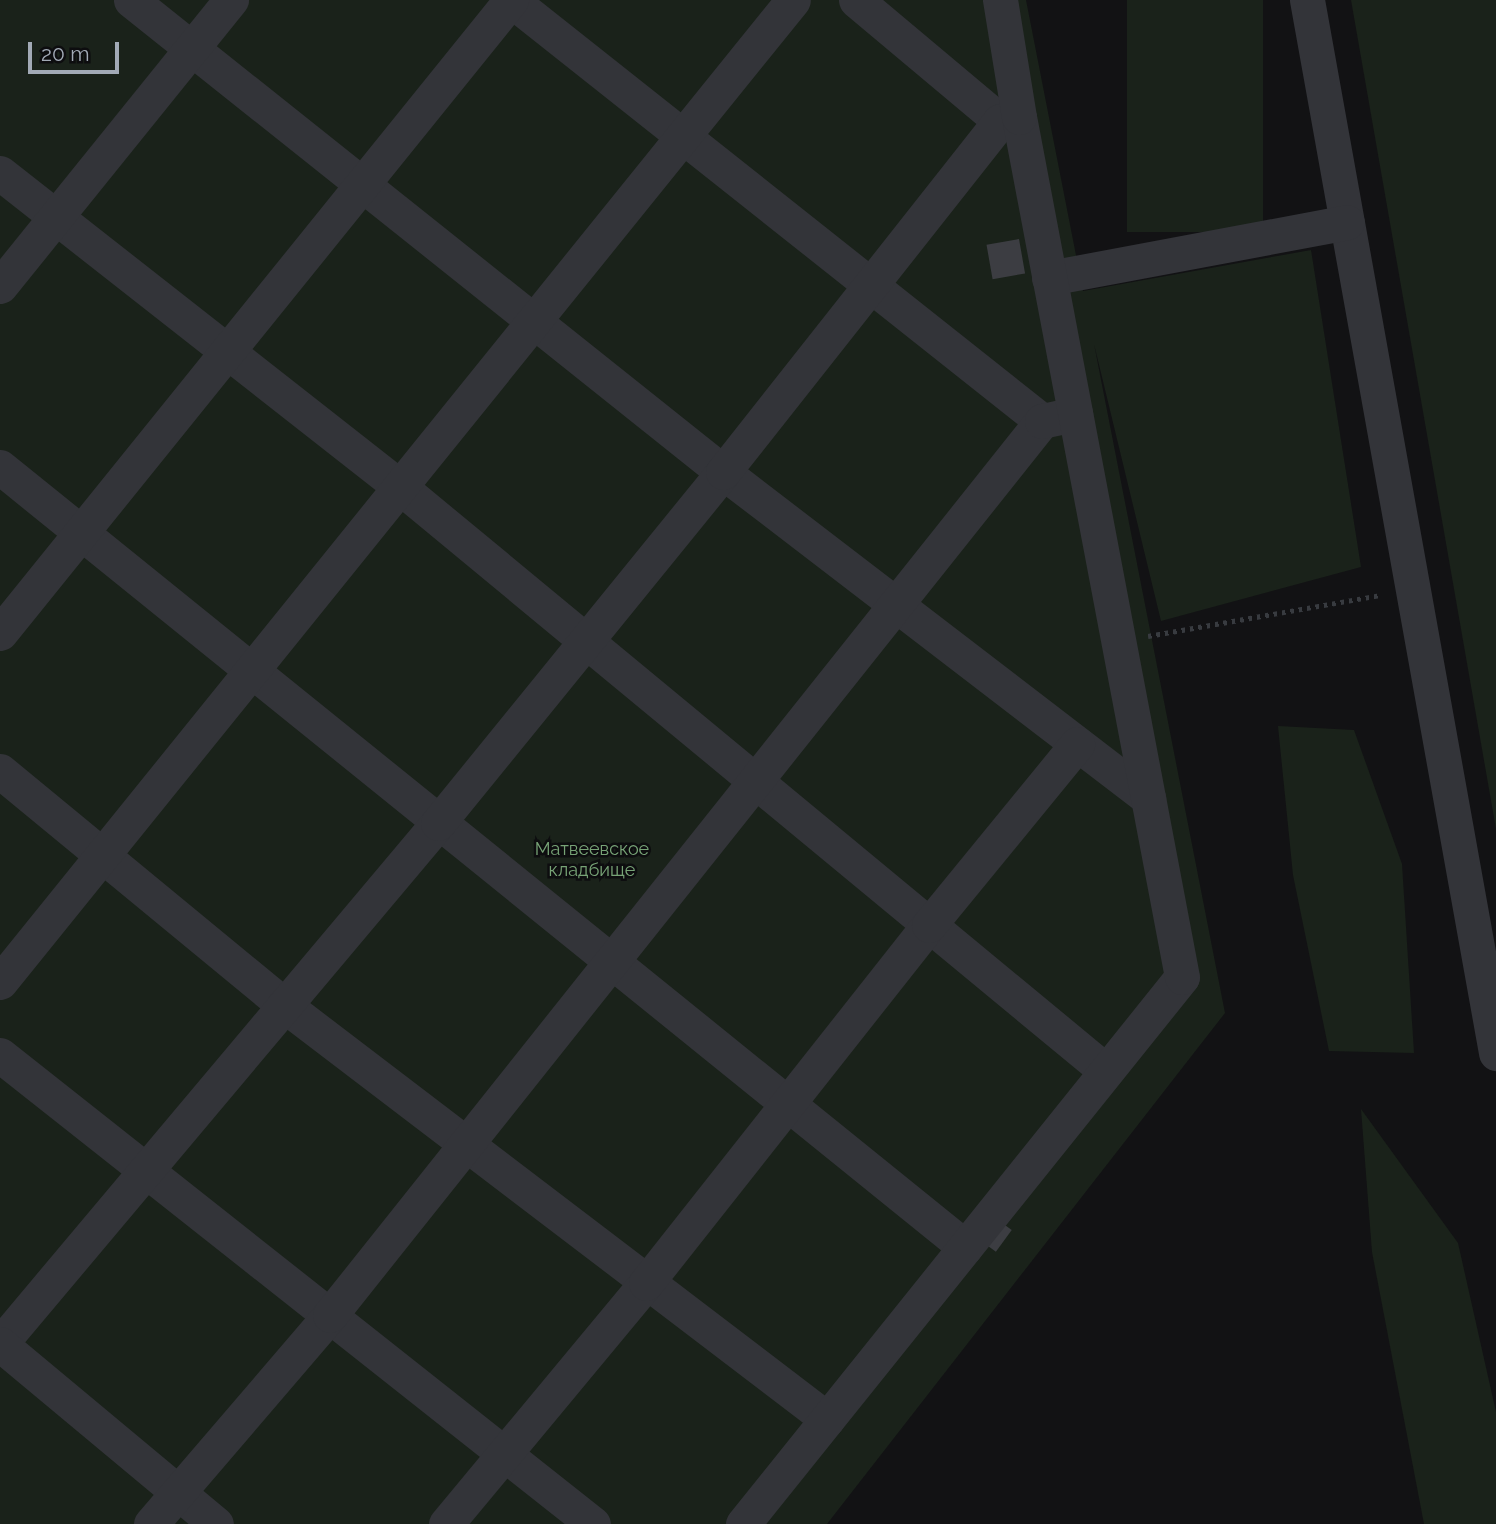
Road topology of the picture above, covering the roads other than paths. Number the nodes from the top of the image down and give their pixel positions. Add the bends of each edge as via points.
1 (131, 0) edge
2 (231, 0) edge
3 (511, 0) edge
4 (793, 0) edge
5 (856, 0) edge
6 (1000, 0) edge
7 (1307, 0) edge
8 (192, 48) junction
9 (1010, 119) junction
10 (683, 137) junction
11 (0, 173) edge
12 (363, 183) junction
13 (56, 217) junction
14 (1347, 222) junction
15 (1049, 278) junction
16 (869, 285) junction
17 (0, 286) edge
18 (535, 321) junction
19 (227, 352) junction
20 (1058, 417) junction
21 (0, 467) edge
22 (723, 472) junction
23 (400, 487) junction
24 (80, 533) junction
25 (896, 605) junction
26 (0, 633) edge
27 (586, 641) junction
28 (251, 672) junction
29 (1077, 744) junction
30 (0, 771) edge
31 (755, 781) junction
32 (1148, 798) junction
33 (438, 823) junction
34 (103, 856) junction
35 (929, 925) junction
36 (611, 963) junction
37 (0, 982) edge
38 (285, 1005) junction
39 (1496, 1053) edge
40 (0, 1055) edge
41 (1106, 1071) junction
42 (788, 1105) junction
43 (465, 1146) junction
44 (147, 1171) junction
45 (965, 1247) junction
46 (646, 1283) junction
47 (330, 1315) junction
48 (0, 1344) edge
49 (827, 1419) junction
50 (505, 1454) junction
51 (178, 1492) junction
52 (151, 1524) edge
53 (216, 1524) edge
54 (446, 1524) edge
55 (593, 1524) edge
56 (743, 1524) edge

1 - 8 street
2 - 8 street
3 - 10 street
3 - 12 street
4 - 10 street
5 - 9 street
6 - 9 street
7 - 14 street
8 - 12 street
8 - 13 street
9 - 15 street
9 - 16 street
10 - 16 street
10 - 18 street
11 - 13 street
12 - 18 street
12 - 19 street
13 - 17 street
13 - 19 street
14 - 15 street
14 - 39 street
15 - 20 street
16 - 20 street
16 - 22 street
18 - 22 street
18 - 23 street
19 - 23 street
19 - 24 street
20 - 25 street
20 - 32 street via 1118,642
21 - 24 street
22 - 25 street
22 - 27 street
23 - 27 street
23 - 28 street
24 - 26 street
24 - 28 street
25 - 29 street
25 - 31 street
27 - 31 street
27 - 33 street
28 - 33 street
28 - 34 street
29 - 32 street
29 - 35 street
30 - 34 street
31 - 35 street
31 - 36 street
32 - 41 street via 1182,977
33 - 36 street
33 - 38 street
34 - 37 street
34 - 38 street
35 - 41 street
35 - 42 street
36 - 42 street
36 - 43 street
38 - 43 street
38 - 44 street
40 - 44 street
41 - 45 street
42 - 45 street
42 - 46 street
43 - 46 street
43 - 47 street
44 - 47 street
44 - 48 street
45 - 49 street
46 - 49 street
46 - 50 street
47 - 50 street
47 - 51 street
48 - 51 street
49 - 56 street
50 - 54 street
50 - 55 street
51 - 52 street
51 - 53 street

